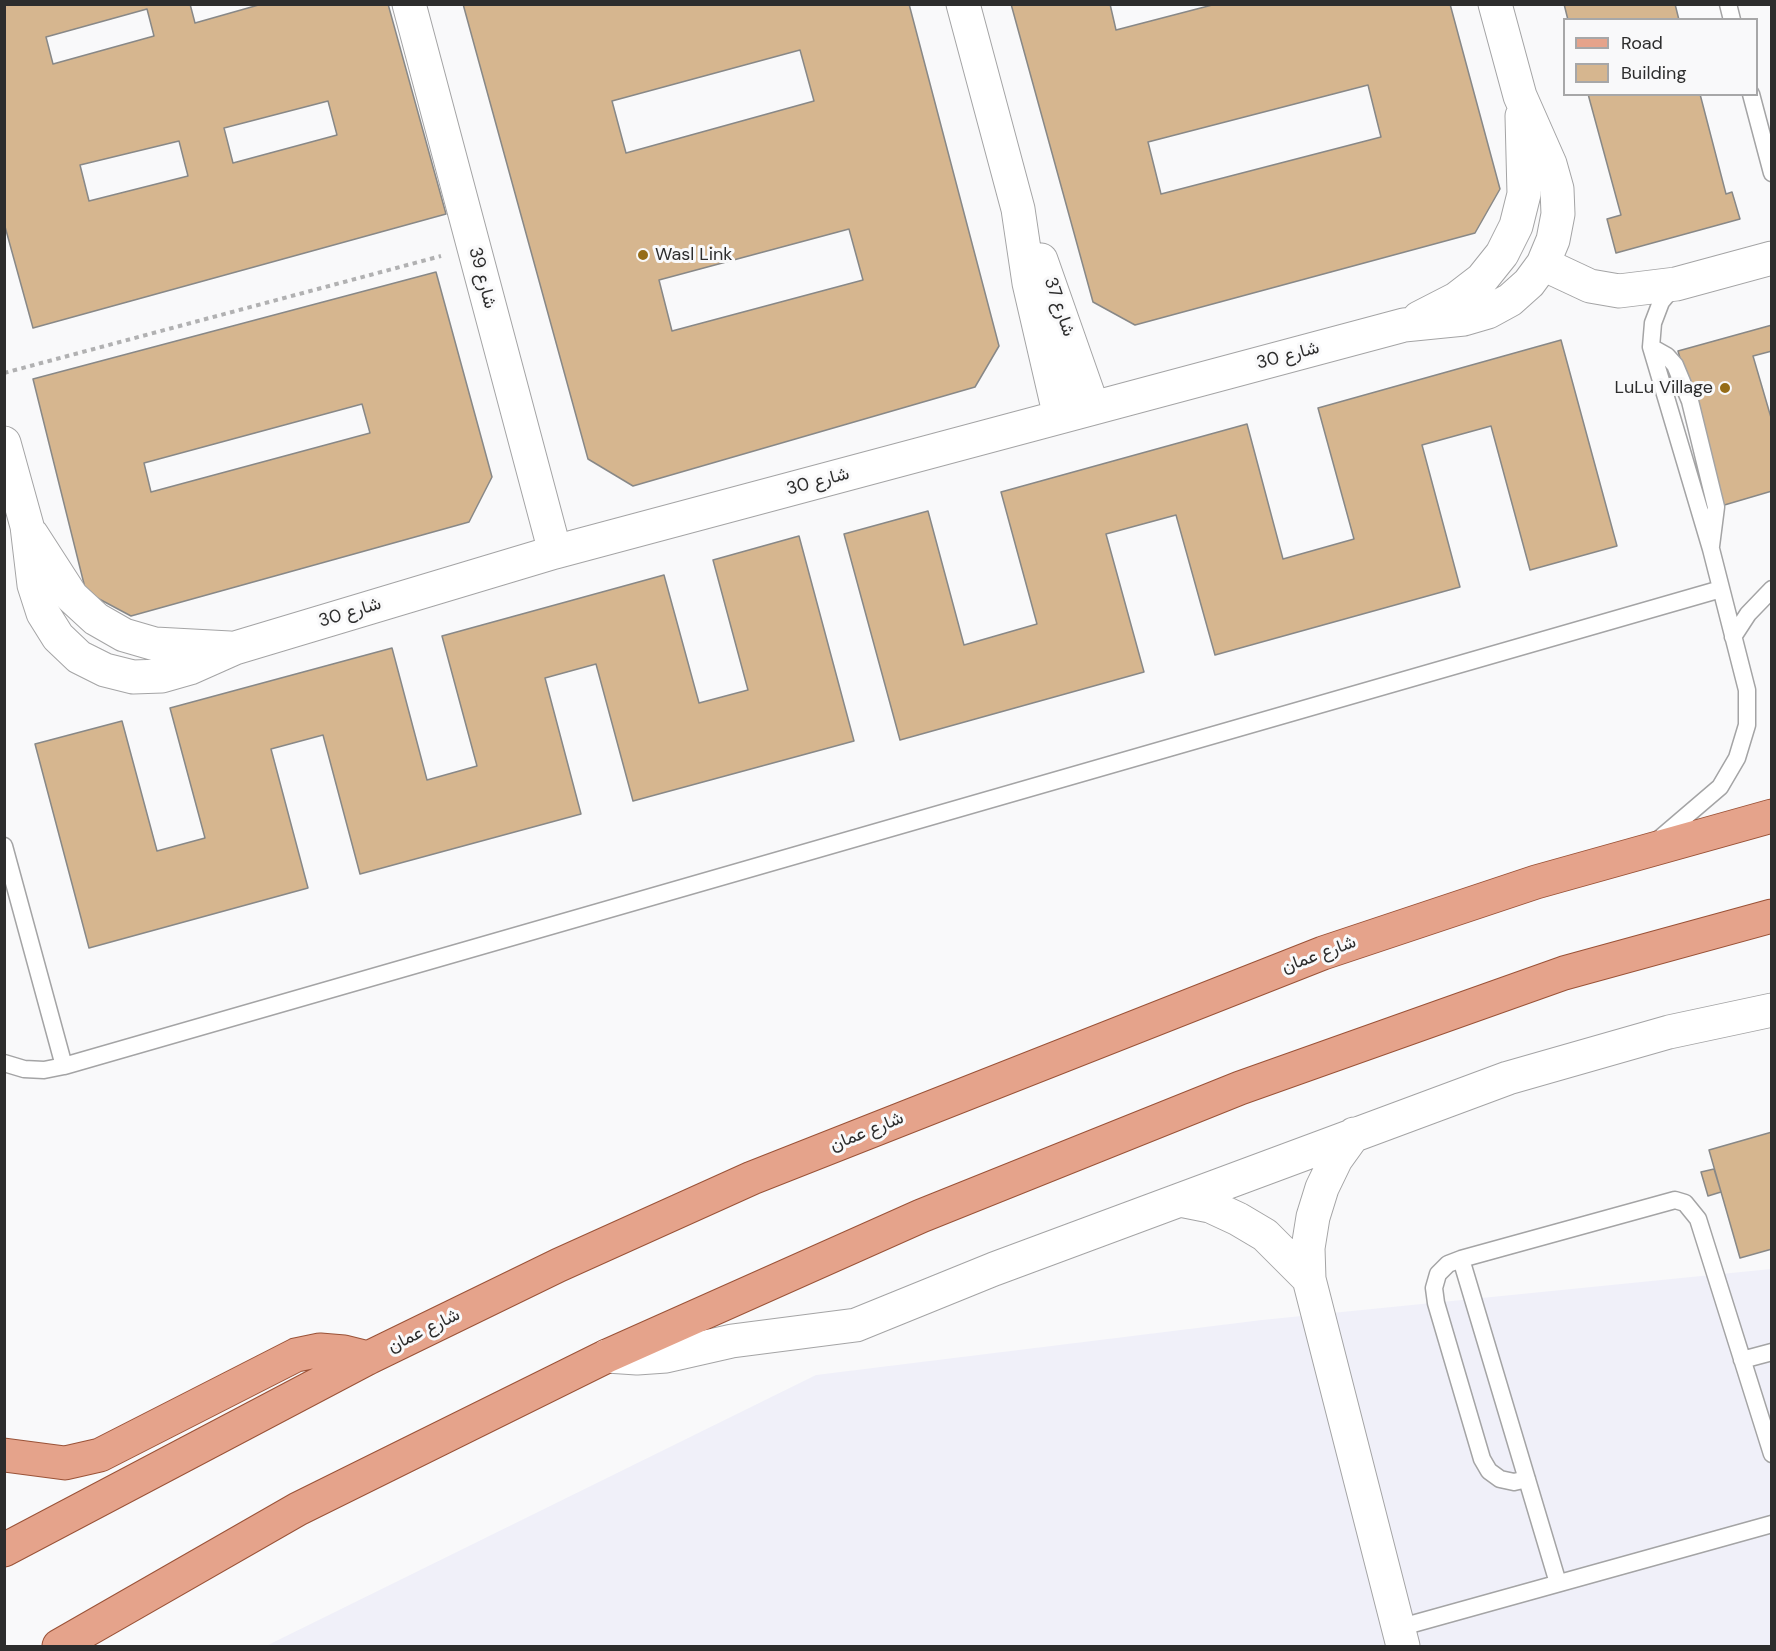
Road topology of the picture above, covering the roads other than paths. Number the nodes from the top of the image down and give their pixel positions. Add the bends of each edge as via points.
1 (409, 4) edge
2 (963, 4) edge
3 (1495, 4) edge
4 (1521, 96) junction
5 (1752, 96) edge
6 (1772, 173) edge
7 (1018, 209) junction
8 (1772, 258) edge
9 (1544, 264) junction
10 (1676, 284) junction
11 (1404, 325) junction
12 (1093, 408) junction
13 (1060, 417) junction
14 (4, 443) edge
15 (555, 552) junction
16 (1772, 589) edge
17 (1721, 590) junction
18 (1733, 637) junction
19 (1772, 816) edge
20 (4, 846) edge
21 (1644, 851) junction
22 (1772, 916) edge
23 (1772, 1010) edge
24 (4, 1063) edge
25 (64, 1066) junction
26 (1354, 1134) junction
27 (1180, 1200) junction
28 (1461, 1259) junction
29 (1309, 1280) junction
30 (1772, 1352) edge
31 (607, 1356) junction
32 (368, 1358) junction
33 (1742, 1360) junction
34 (1772, 1454) edge
35 (4, 1455) edge
36 (1527, 1479) junction
37 (1772, 1524) edge
38 (4, 1550) edge
39 (1558, 1583) junction
40 (1400, 1637) edge
41 (60, 1647) edge

1 - 15 street, شارع 39
2 - 7 street, شارع 37
3 - 4 street
4 - 9 street, شارع 30 via 1557,189 1558,214
4 - 11 street, شارع 30 via 1524,194 1516,225 1502,254 1482,279 1456,298
5 - 6 lane
7 - 12 street, شارع 37 via 1049,278
7 - 13 street, شارع 37 via 1029,283
8 - 10 street
9 - 10 street via 1590,286 1619,291
9 - 11 street, شارع 30 via 1529,283 1488,312 1464,319
10 - 17 lane via 1661,302 1653,323 1651,347
11 - 12 street, شارع 30
12 - 13 street, شارع 30
13 - 15 street, شارع 30
14 - 15 street, شارع 30 via 27,526 72,597 96,619 124,635 155,644 235,648
16 - 18 lane
17 - 18 lane
17 - 25 lane
18 - 21 lane via 1747,690 1747,725 1737,758 1720,787
19 - 21 main road, شارع عمان
20 - 25 lane
21 - 32 main road, شارع عمان via 1450,909 1323,953 752,1178 559,1265
22 - 31 main road via 1564,973 1240,1088 921,1216
23 - 26 street via 1570,1058
24 - 25 lane via 44,1070
26 - 27 street
26 - 29 street via 1327,1178 1313,1217 1308,1248
27 - 29 street via 1210,1206 1256,1229
27 - 31 street via 856,1325 741,1339 666,1356
28 - 33 lane via 1665,1202 1685,1203 1698,1219
28 - 36 lane
28 - 36 lane via 1438,1274 1434,1288 1482,1459 1500,1479
29 - 40 street
30 - 33 lane
31 - 41 main road via 298,1509
32 - 35 main road via 328,1351 296,1356 100,1455 65,1463
32 - 38 main road, شارع عمان
33 - 34 lane
36 - 39 lane
37 - 39 lane
39 - 40 lane

